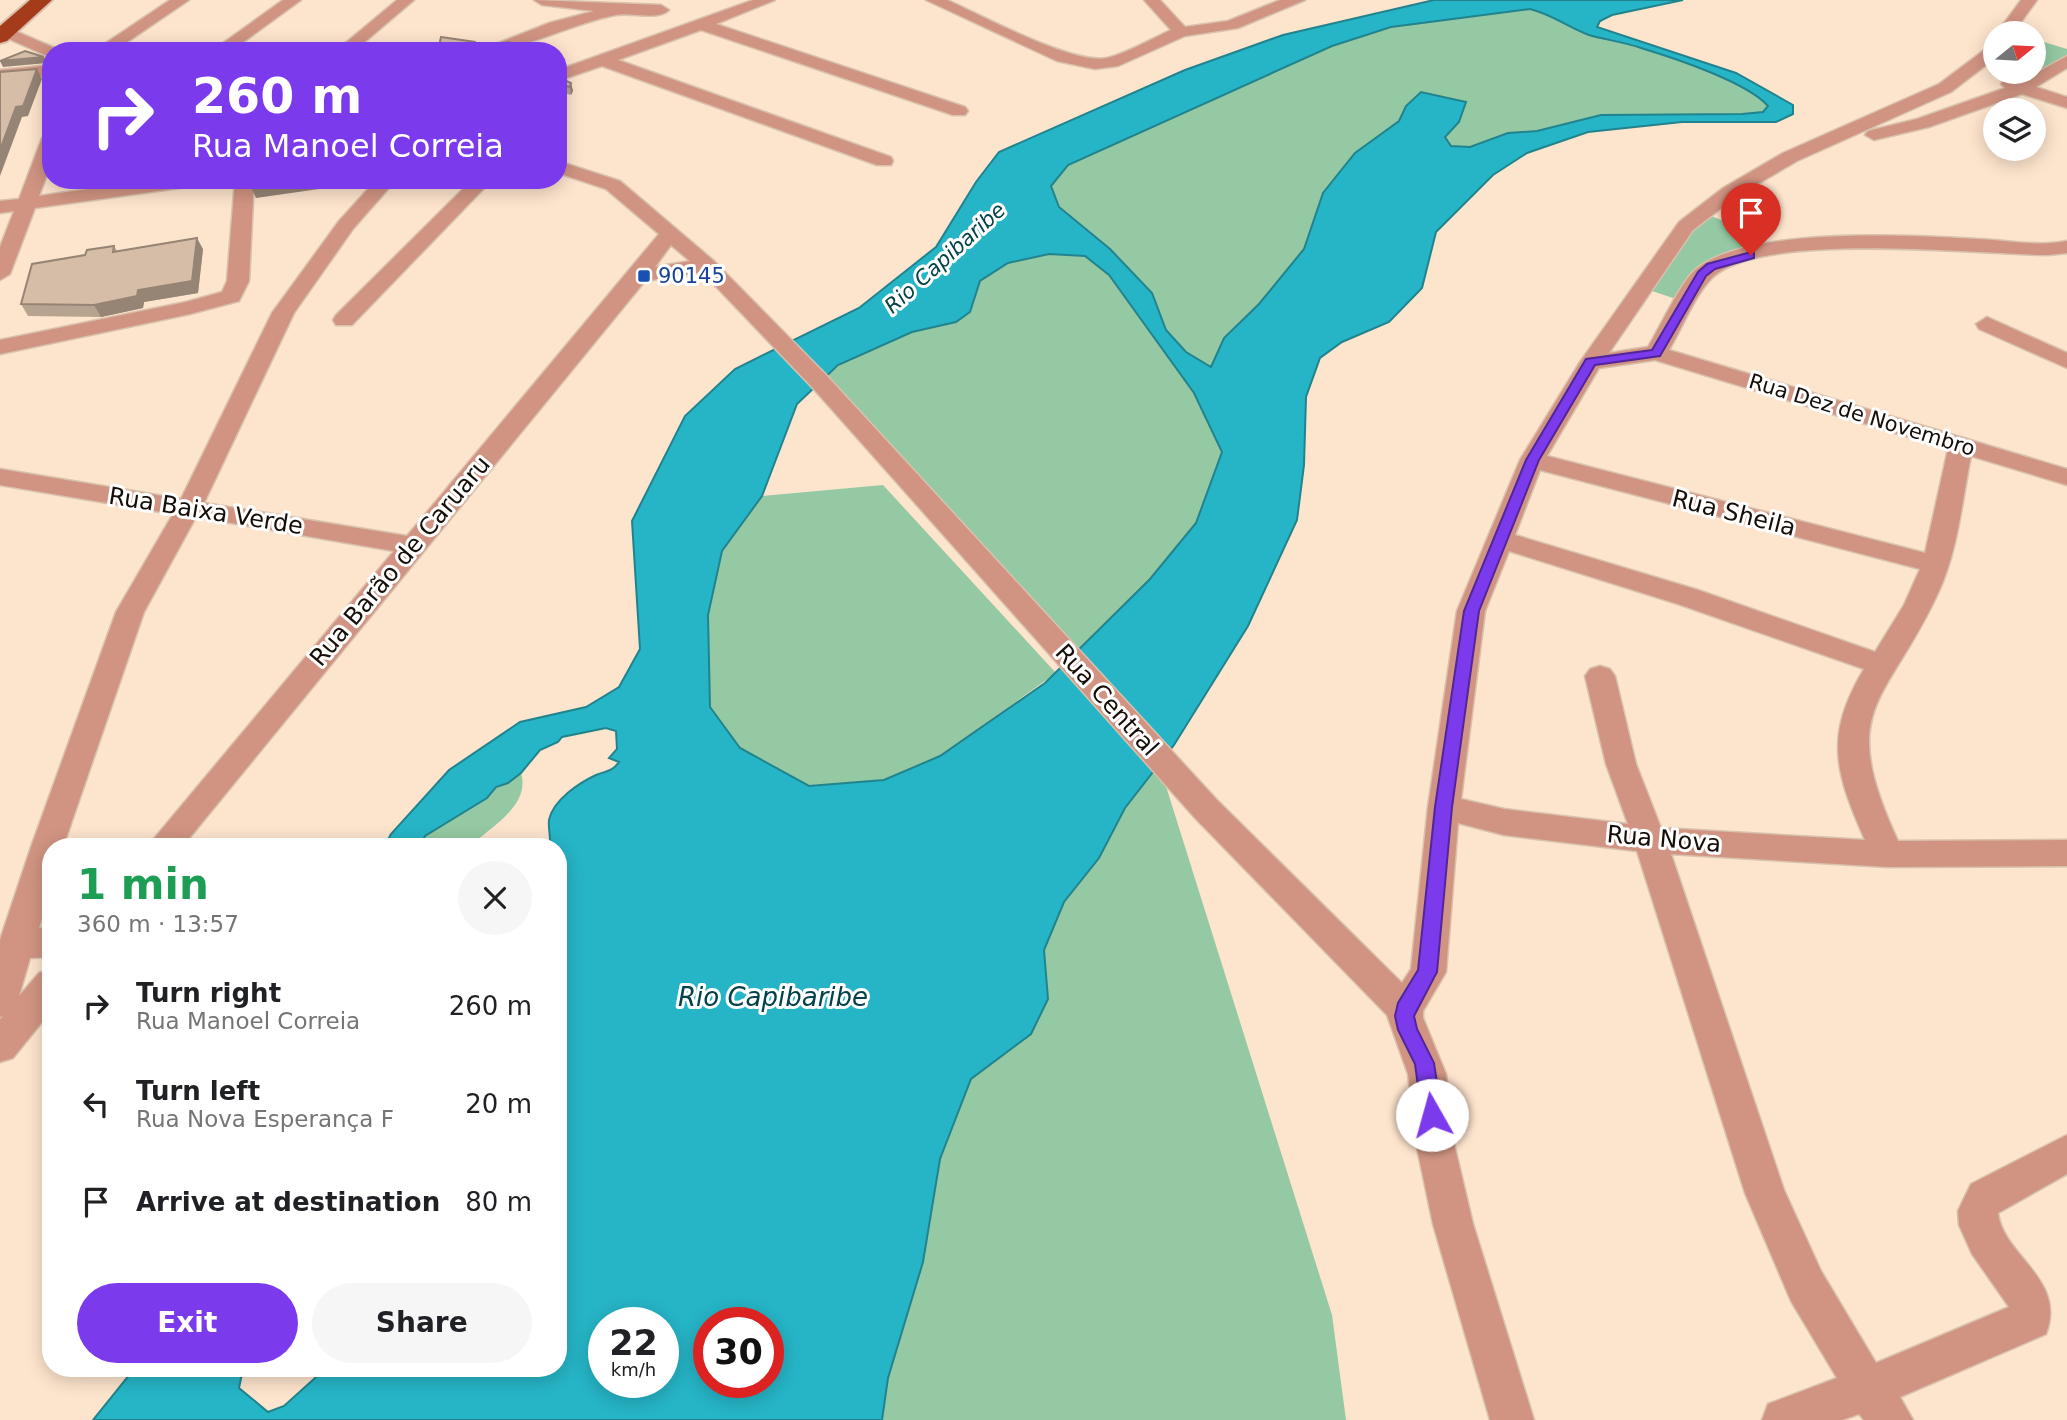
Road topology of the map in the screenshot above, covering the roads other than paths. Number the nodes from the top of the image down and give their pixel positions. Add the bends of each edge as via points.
1 (42, 0) edge
2 (181, 0) edge
3 (293, 0) edge
4 (406, 0) edge
5 (542, 0) edge
6 (767, 0) edge
7 (933, 0) edge
8 (1152, 0) edge
9 (1297, 0) edge
10 (2029, 0) edge
11 (662, 5) edge
12 (618, 10) junction
13 (2014, 21) edge
14 (701, 24) junction
15 (678, 32) junction
16 (1181, 32) junction
17 (3, 35) edge
18 (116, 42) edge
19 (233, 42) edge
20 (355, 42) edge
21 (511, 42) edge
22 (42, 49) edge
23 (599, 59) junction
24 (1983, 59) edge
25 (2067, 61) edge
26 (42, 71) edge
27 (567, 72) edge
28 (1969, 72) junction
29 (0, 75) edge
30 (2022, 88) junction
31 (2067, 103) edge
32 (959, 111) dead end
33 (1829, 139) junction
34 (42, 161) edge
35 (884, 161) dead end
36 (567, 170) edge
37 (131, 189) edge
38 (244, 189) edge
39 (379, 189) edge
40 (474, 189) edge
41 (25, 204) junction
42 (0, 207) edge
43 (671, 232) junction
44 (2066, 252) edge
45 (707, 265) junction
46 (0, 274) edge
47 (638, 276) junction
48 (344, 320) dead end
49 (1987, 324) dead end
50 (0, 347) edge
51 (1656, 354) junction
52 (2067, 361) edge
53 (1591, 362) junction
54 (1961, 444) junction
55 (1532, 460) junction
56 (0, 477) edge
57 (2067, 477) edge
58 (189, 508) junction
59 (1500, 539) junction
60 (412, 545) junction
61 (1936, 564) junction
62 (1883, 666) junction
63 (1600, 677) dead end
64 (1444, 807) junction
65 (51, 838) edge
66 (170, 838) edge
67 (1650, 840) junction
68 (2067, 853) edge
69 (1888, 854) junction
70 (42, 864) edge
71 (42, 943) edge
72 (15, 945) junction
73 (42, 995) edge
74 (0, 1001) edge
75 (1405, 1009) junction
76 (0, 1046) edge
77 (2063, 1161) edge
78 (1879, 1405) edge
79 (1512, 1420) edge
80 (1784, 1420) edge

1 - 17 highway
2 - 18 street
3 - 19 street
4 - 20 street
5 - 12 street
6 - 14 street
7 - 16 street via 1082,62 1112,62
8 - 16 street
9 - 16 street via 1225,27
10 - 13 street
11 - 12 street
11 - 15 street via 664,24
12 - 21 street
14 - 15 street
14 - 32 street
15 - 23 street
17 - 22 street
23 - 27 street
23 - 35 street
24 - 28 street
25 - 30 street
26 - 29 street
28 - 30 street
28 - 33 street via 1945,88
30 - 31 street
30 - 33 street via 1896,131
33 - 53 street via 1730,192 1686,226
34 - 41 street
36 - 43 street via 613,185
37 - 41 street
38 - 50 street via 238,281 231,296
39 - 58 street via 346,225 283,313
40 - 48 street
41 - 42 street
41 - 46 street
43 - 45 street
43 - 47 street, Rua Barão de Caruaru
44 - 51 street via 1937,242 1770,250 1711,267 1702,275
45 - 47 street
45 - 75 street, Rua Central via 1206,809
47 - 60 street, Rua Barão de Caruaru
49 - 52 street
51 - 53 street
51 - 54 street, Rua Dez de Novembro
53 - 55 street
54 - 57 street, Rua Dez de Novembro
54 - 61 street
55 - 59 street
55 - 61 street, Rua Sheila
56 - 58 street, Rua Baixa Verde
58 - 60 street, Rua Baixa Verde
58 - 65 street via 160,552 130,612
59 - 62 street via 1688,597
59 - 64 street via 1471,611
60 - 66 street, Rua Barão de Caruaru
61 - 62 street via 1912,620
62 - 69 street via 1860,706 1853,730 1863,798
63 - 67 street via 1621,764
64 - 67 street, Rua Nova via 1504,822
64 - 75 street via 1428,972
67 - 69 street, Rua Nova
67 - 78 street via 1765,1193 1806,1286
68 - 69 street, Rua Nova
70 - 72 street
71 - 72 street
72 - 74 street
73 - 76 street
75 - 79 street via 1404,1021 1427,1073 1437,1158
77 - 78 street via 1976,1206 1975,1215 2032,1310 2031,1319
78 - 80 street

